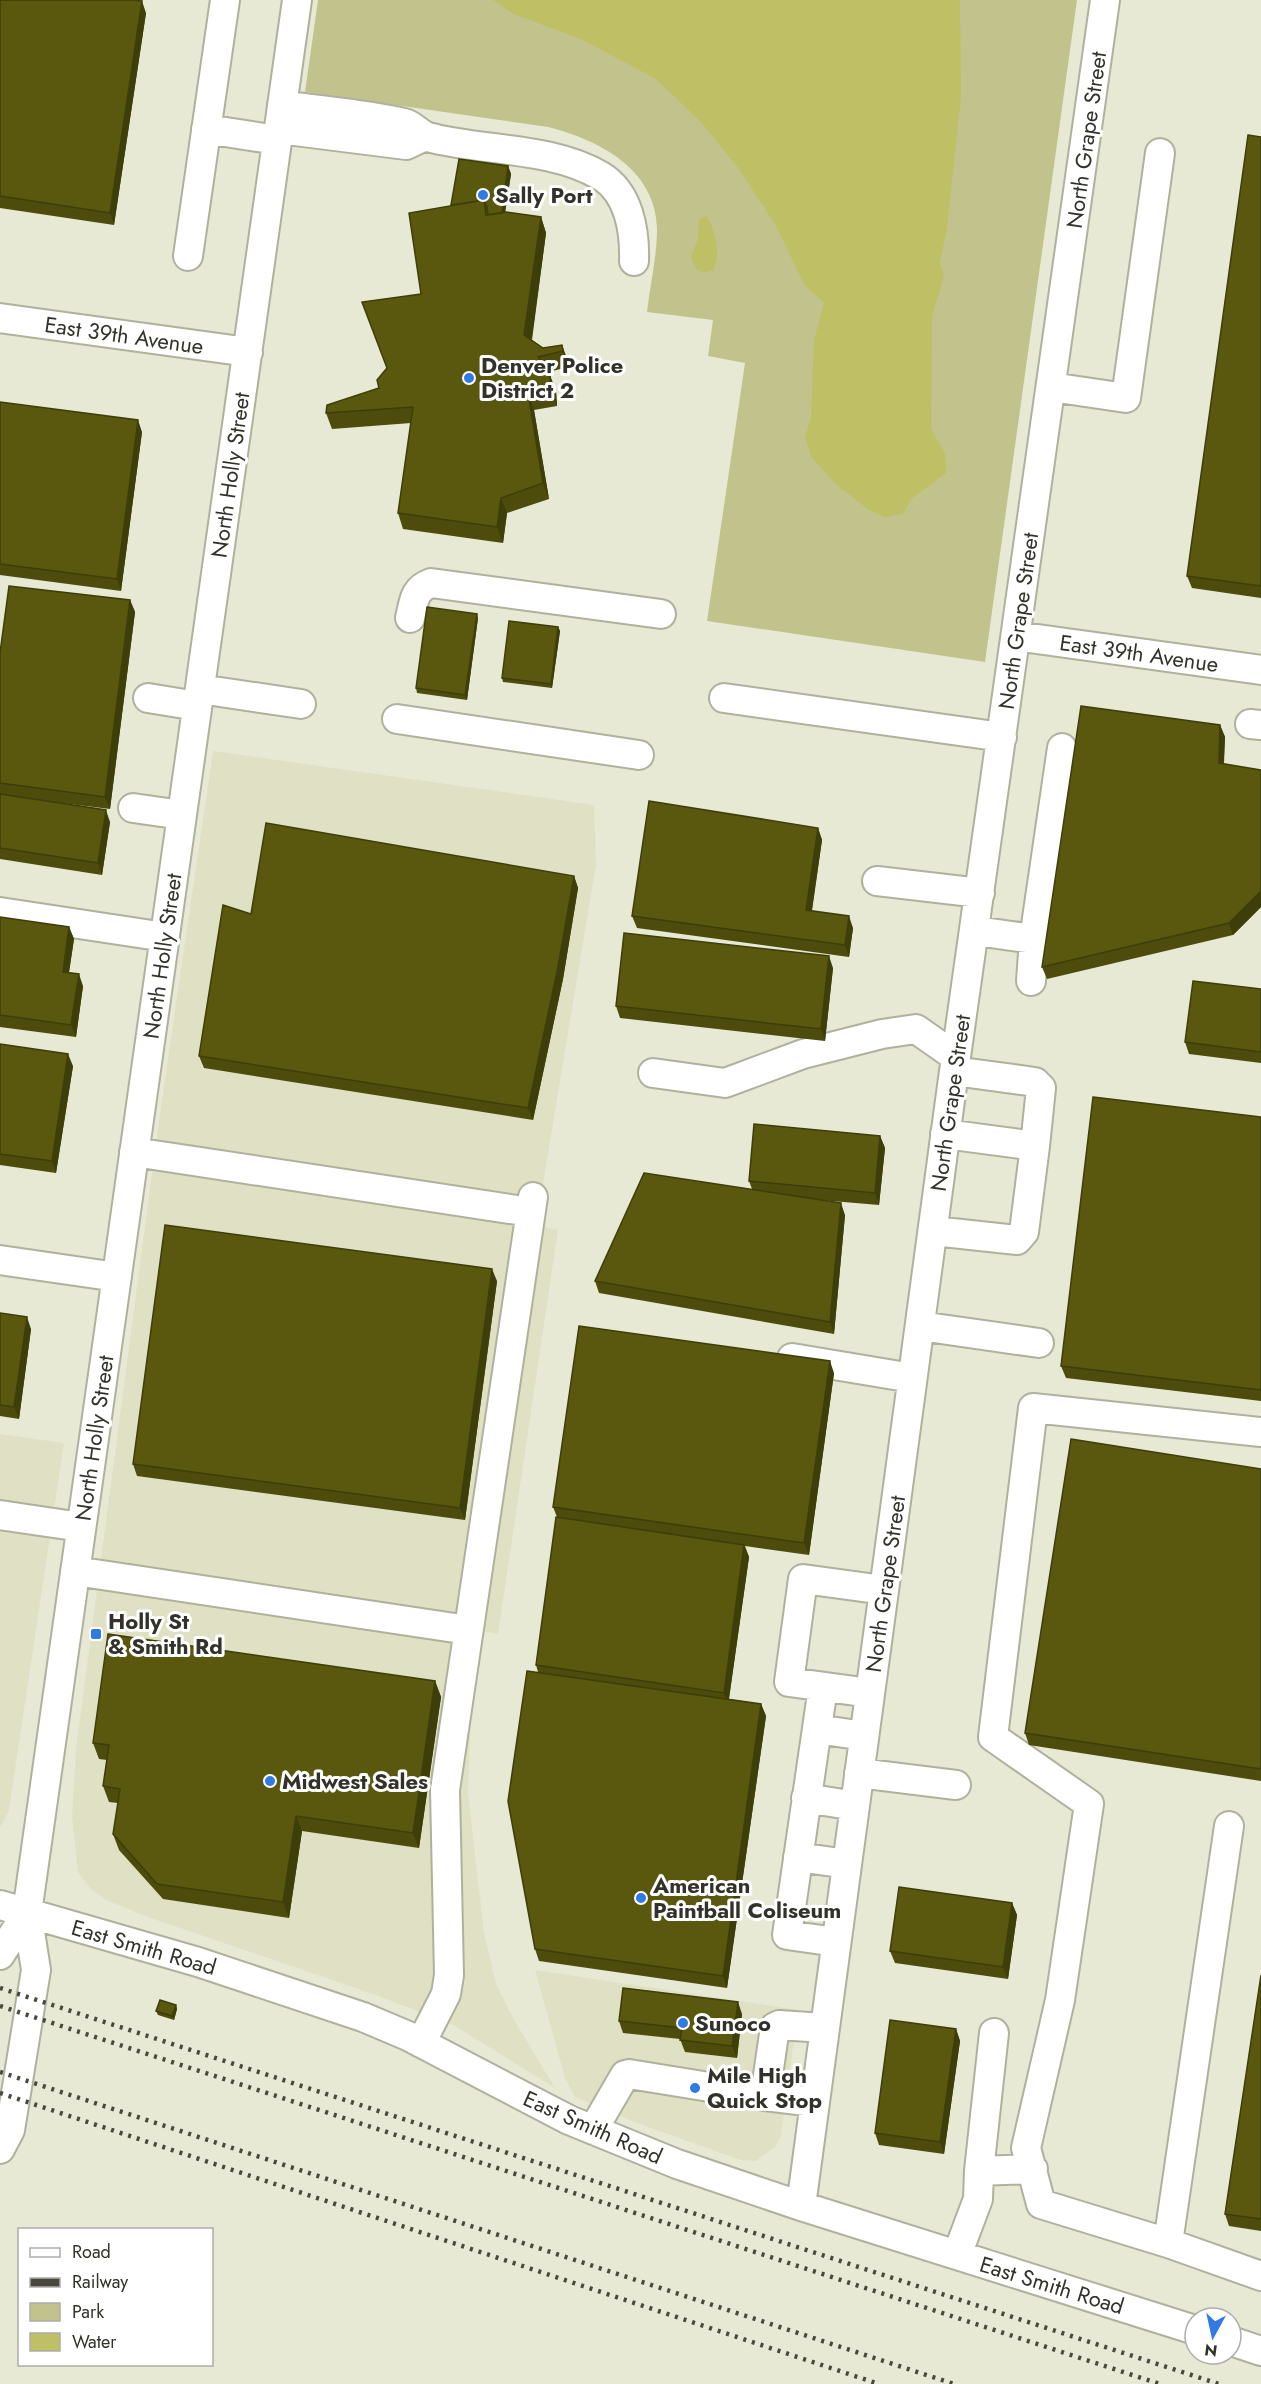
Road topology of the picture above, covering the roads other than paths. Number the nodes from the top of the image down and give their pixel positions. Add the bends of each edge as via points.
1 (225, 0) edge
2 (297, 0) edge
3 (1106, 0) edge
4 (279, 125) junction
5 (206, 129) junction
6 (1160, 153) dead end
7 (188, 256) dead end
8 (634, 261) dead end
9 (0, 318) edge
10 (248, 352) junction
11 (1051, 387) junction
12 (661, 614) dead end
13 (410, 618) dead end
14 (1016, 636) junction
15 (1261, 669) edge
16 (199, 697) junction
17 (148, 698) dead end
18 (724, 698) dead end
19 (302, 704) dead end
20 (397, 719) dead end
21 (1002, 737) junction
22 (1062, 748) dead end
23 (639, 755) dead end
24 (133, 808) dead end
25 (182, 815) junction
26 (877, 881) dead end
27 (980, 893) junction
28 (0, 912) edge
29 (976, 931) junction
30 (165, 937) junction
31 (1034, 939) junction
32 (1031, 981) dead end
33 (955, 1064) junction
34 (653, 1073) dead end
35 (945, 1134) junction
36 (1035, 1146) junction
37 (134, 1152) junction
38 (943, 1232) dead end
39 (0, 1260) edge
40 (117, 1277) junction
41 (920, 1326) junction
42 (1039, 1343) dead end
43 (762, 1353) edge
44 (912, 1378) junction
45 (1261, 1432) edge
46 (0, 1515) edge
47 (81, 1527) junction
48 (75, 1571) junction
49 (884, 1590) junction
50 (468, 1630) junction
51 (823, 1687) junction
52 (870, 1693) junction
53 (817, 1729) junction
54 (864, 1736) junction
55 (860, 1773) junction
56 (956, 1785) dead end
57 (806, 1798) junction
58 (855, 1806) junction
59 (1229, 1826) dead end
60 (798, 1857) junction
61 (847, 1864) junction
62 (0, 1905) edge
63 (27, 1913) junction
64 (836, 1942) junction
65 (0, 1955) edge
66 (824, 2028) junction
67 (994, 2032) dead end
68 (421, 2043) junction
69 (765, 2096) junction
70 (814, 2102) junction
71 (593, 2130) junction
72 (0, 2149) edge
73 (1033, 2169) junction
74 (979, 2171) junction
75 (801, 2206) junction
76 (1168, 2243) junction
77 (957, 2255) junction
78 (1261, 2276) edge
79 (1183, 2326) edge
80 (1243, 2346) edge
81 (1261, 2351) edge

1 - 5 street
2 - 4 street, North Holly Street
3 - 11 street, North Grape Street
4 - 5 street
4 - 8 street via 407,123 425,136 549,158 602,177 628,212
4 - 10 street, North Holly Street
5 - 7 street
6 - 11 street via 1126,398
9 - 10 street, East 39th Avenue
10 - 16 street, North Holly Street
11 - 14 street, North Grape Street
12 - 13 street via 431,583 416,594
14 - 15 street, East 39th Avenue
14 - 21 street, North Grape Street
16 - 17 street
16 - 19 street
16 - 25 street, North Holly Street
18 - 21 street
20 - 23 street
21 - 27 street, North Grape Street
22 - 31 street
24 - 25 street
25 - 30 street, North Holly Street
26 - 27 street
27 - 29 street, North Grape Street
28 - 30 street
29 - 31 street
29 - 33 street, North Grape Street
30 - 37 street, North Holly Street
31 - 32 street
33 - 34 street via 916,1029 803,1054 725,1083
33 - 35 street, North Grape Street
33 - 36 street via 1035,1082 1041,1088
35 - 36 street
35 - 41 street, North Grape Street
36 - 38 street via 1024,1232 1017,1240
37 - 40 street, North Holly Street
37 - 50 street via 532,1205
39 - 40 street
40 - 47 street, North Holly Street
41 - 42 street
41 - 44 street, North Grape Street
43 - 44 street
44 - 49 street, North Grape Street
45 - 73 street via 1033,1408 993,1737 1089,1804 1060,2000 1026,2148
46 - 47 street
47 - 48 street, North Holly Street
48 - 50 street
48 - 63 street, North Holly Street
49 - 51 street via 803,1580 789,1682
49 - 52 street, North Grape Street
50 - 68 street via 445,1790 449,1975 446,1994
51 - 52 street
51 - 53 street
52 - 54 street, North Grape Street
53 - 54 street
53 - 57 street
54 - 55 street, North Grape Street
55 - 56 street
55 - 58 street, North Grape Street
57 - 58 street
57 - 60 street
58 - 61 street, North Grape Street
59 - 76 street
60 - 61 street
60 - 64 street via 787,1935
61 - 64 street, North Grape Street
62 - 63 street, East Smith Road
63 - 65 street, North Holly Street
63 - 68 street, East Smith Road via 281,1989 363,2017
63 - 72 street, North Holly Street via 36,1970 10,2130
64 - 66 street, North Grape Street
66 - 69 street via 775,2027
66 - 70 street, North Grape Street
67 - 74 street
68 - 71 street, East Smith Road
69 - 70 street
69 - 71 street via 629,2074
70 - 75 street, North Grape Street
71 - 75 street, East Smith Road via 677,2164
73 - 74 street
73 - 76 street via 1041,2204
74 - 77 street via 978,2199
75 - 77 street, East Smith Road
76 - 78 street
77 - 79 street, East Smith Road
80 - 81 street

